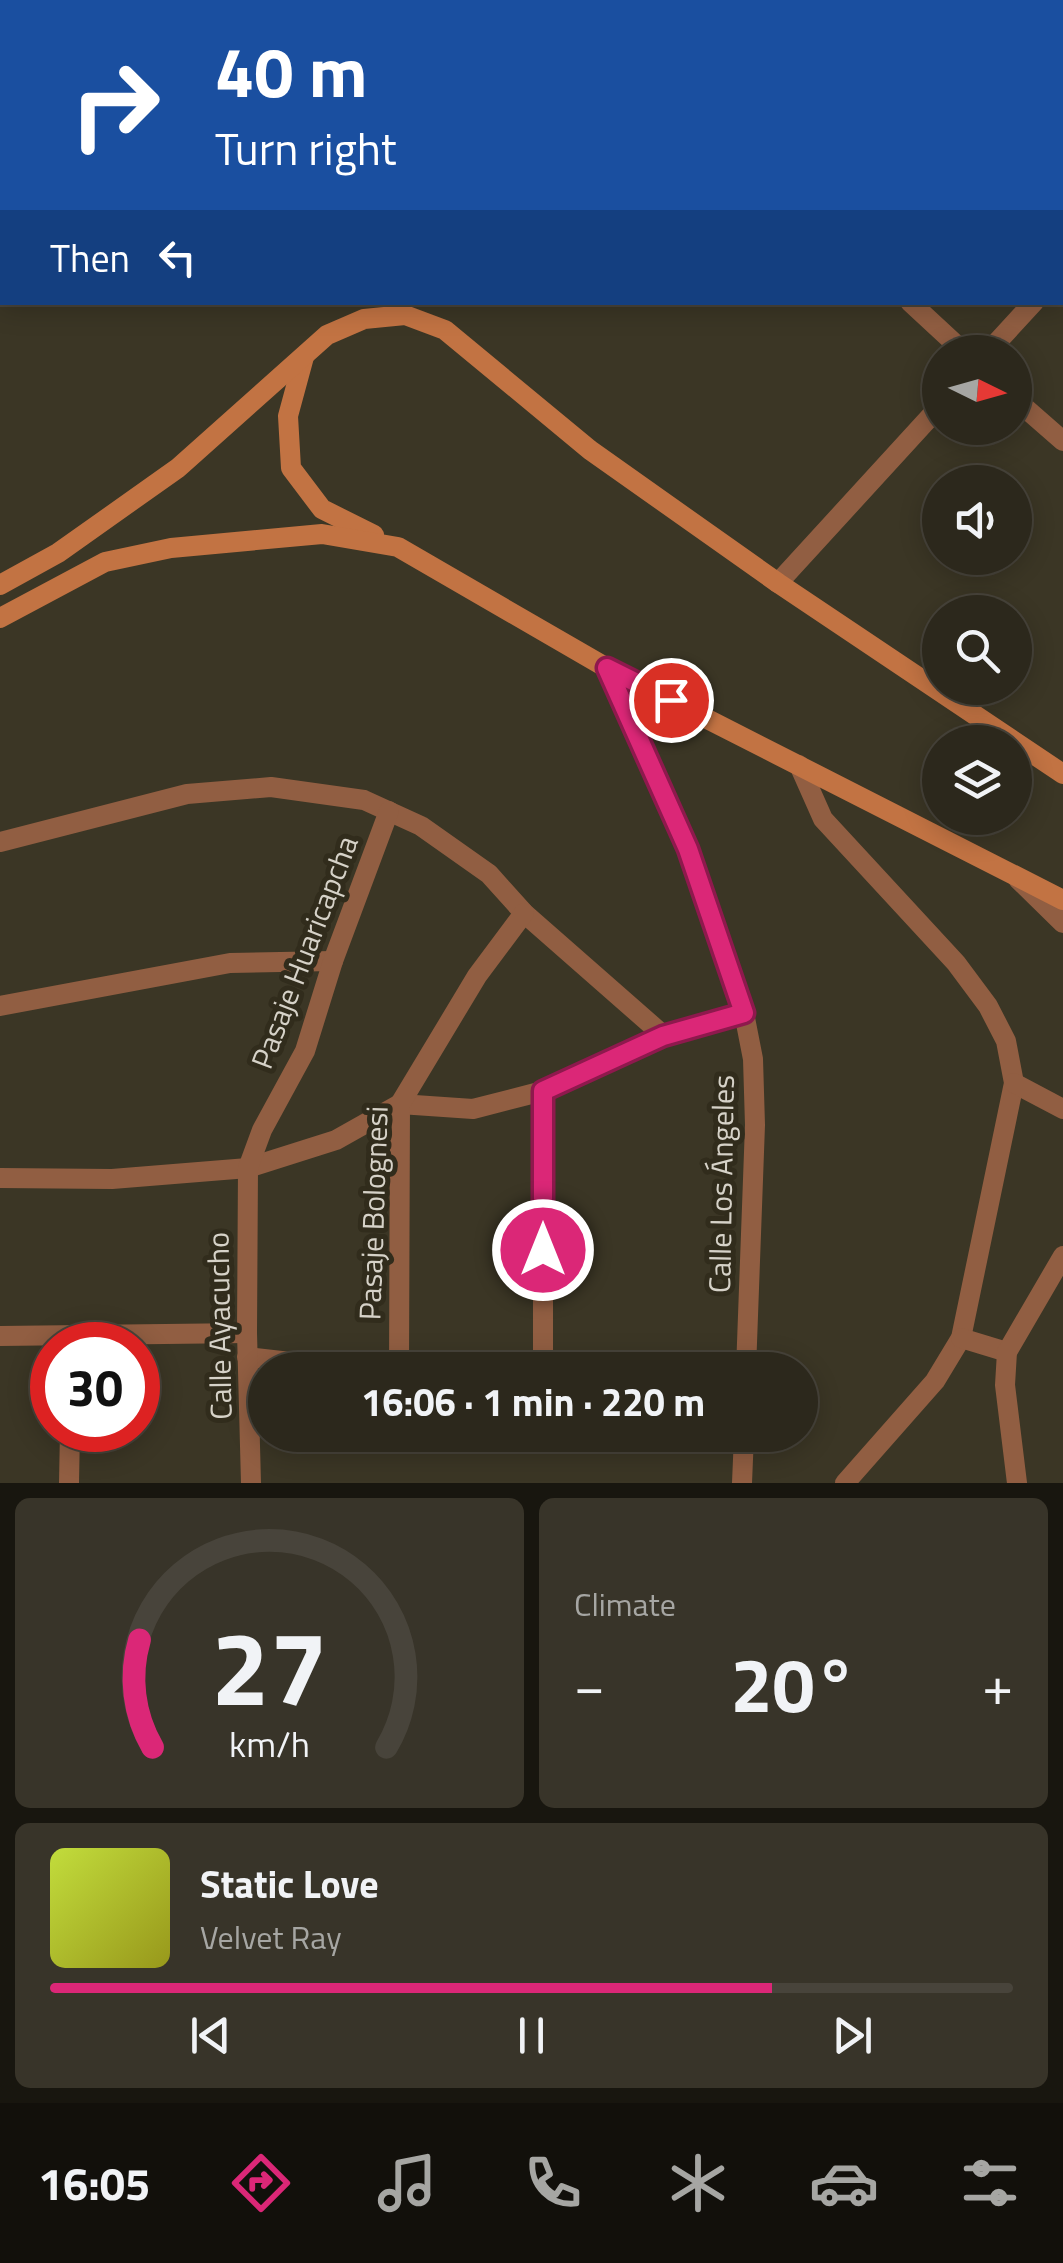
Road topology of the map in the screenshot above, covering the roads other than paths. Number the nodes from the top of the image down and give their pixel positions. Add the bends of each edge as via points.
1 (913, 305) edge
2 (1031, 305) edge
3 (946, 335) edge
4 (1004, 335) edge
5 (304, 357) junction
6 (1032, 413) edge
7 (922, 426) edge
8 (1063, 441) edge
9 (398, 548) junction
10 (778, 583) junction
11 (0, 585) edge
12 (0, 618) edge
13 (607, 668) junction
14 (799, 766) junction
15 (1063, 774) edge
16 (389, 812) junction
17 (0, 842) edge
18 (1014, 875) junction
19 (1063, 900) edge
20 (524, 912) junction
21 (1063, 923) edge
22 (333, 961) junction
23 (0, 1006) edge
24 (744, 1013) junction
25 (663, 1036) junction
26 (1014, 1082) junction
27 (543, 1091) junction
28 (400, 1104) junction
29 (1063, 1109) edge
30 (248, 1168) junction
31 (0, 1178) edge
32 (1063, 1256) edge
33 (247, 1332) junction
34 (0, 1336) edge
35 (160, 1336) edge
36 (30, 1338) edge
37 (962, 1338) junction
38 (399, 1352) edge
39 (543, 1352) edge
40 (747, 1352) edge
41 (1007, 1352) junction
42 (247, 1357) joint
43 (70, 1452) edge
44 (743, 1452) edge
45 (69, 1483) edge
46 (251, 1483) edge
47 (742, 1483) edge
48 (845, 1483) edge
49 (1017, 1483) edge

1 - 3 street
2 - 4 street
5 - 9 street via 288,416 291,468 322,509
5 - 10 street via 326,335 364,319 406,315 445,330 590,450
5 - 11 street via 178,468 58,553
6 - 8 street
7 - 10 street
9 - 12 street via 322,534 171,548 105,562
9 - 13 street
10 - 15 street
13 - 14 street
13 - 24 street, Calle Los Ángeles via 688,849
14 - 18 street
14 - 26 street via 823,819 956,962 988,1006 1006,1041
16 - 17 street via 364,800 271,787 187,794
16 - 20 street via 422,826 489,874
16 - 22 street, Pasaje Huaricapcha
18 - 19 street
18 - 21 street
20 - 25 street
20 - 28 street, Pasaje Bolognesi via 476,976
22 - 23 street via 230,963
22 - 30 street, Pasaje Huaricapcha via 306,1051
24 - 25 street
24 - 40 street, Calle Los Ángeles via 754,1059 755,1125
25 - 27 street
26 - 29 street
26 - 37 street
27 - 28 street via 472,1108
27 - 39 street
28 - 30 street via 336,1140
28 - 38 street, Pasaje Bolognesi
30 - 31 street via 112,1180
30 - 33 street, Calle Ayacucho
32 - 41 street
33 - 35 street
33 - 42 street, Calle Ayacucho
34 - 36 street
37 - 41 street
37 - 48 street via 935,1381
41 - 49 street
42 - 46 street, Calle Ayacucho
43 - 45 street
44 - 47 street

